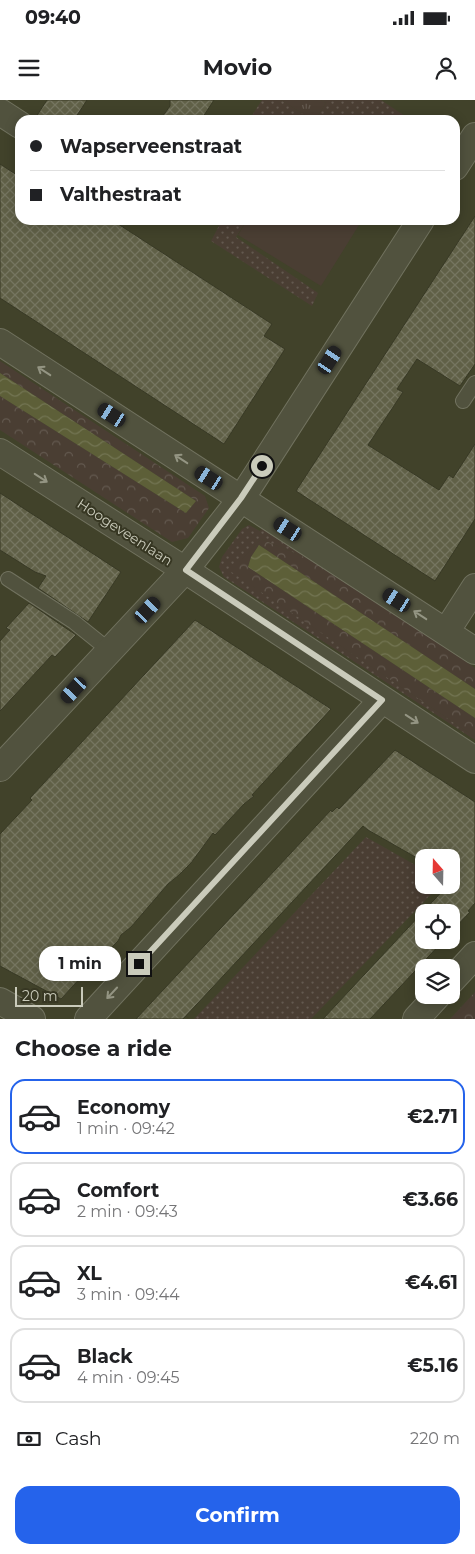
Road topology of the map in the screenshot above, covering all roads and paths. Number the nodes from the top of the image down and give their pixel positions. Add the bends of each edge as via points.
1 (0, 112) edge
2 (15, 122) edge
3 (475, 136) edge
4 (460, 159) edge
5 (418, 225) edge
6 (0, 342) edge
7 (475, 383) edge
8 (463, 401) dead end
9 (0, 452) edge
10 (241, 498) junction
11 (186, 570) junction
12 (8, 579) dead end
13 (475, 587) edge
14 (446, 632) junction
15 (110, 651) junction
16 (475, 651) edge
17 (382, 700) junction
18 (475, 760) edge
19 (0, 768) edge
20 (475, 955) edge
21 (460, 971) edge
22 (0, 1001) edge
23 (430, 1004) edge
24 (32, 1019) edge
25 (88, 1019) edge
26 (416, 1019) edge

1 - 2 street
3 - 4 street
5 - 10 street
10 -> 6 street
7 - 8 lane
9 -> 11 street, Hoogeveenlaan
10 - 11 street
14 -> 10 street
11 - 15 street
11 - 17 street, Hoogeveenlaan
12 - 15 lane via 74,622
13 - 14 street
14 - 16 street
15 - 19 street
17 -> 18 street, Hoogeveenlaan
17 -> 25 street
20 - 21 street
22 - 24 street
23 - 26 street

